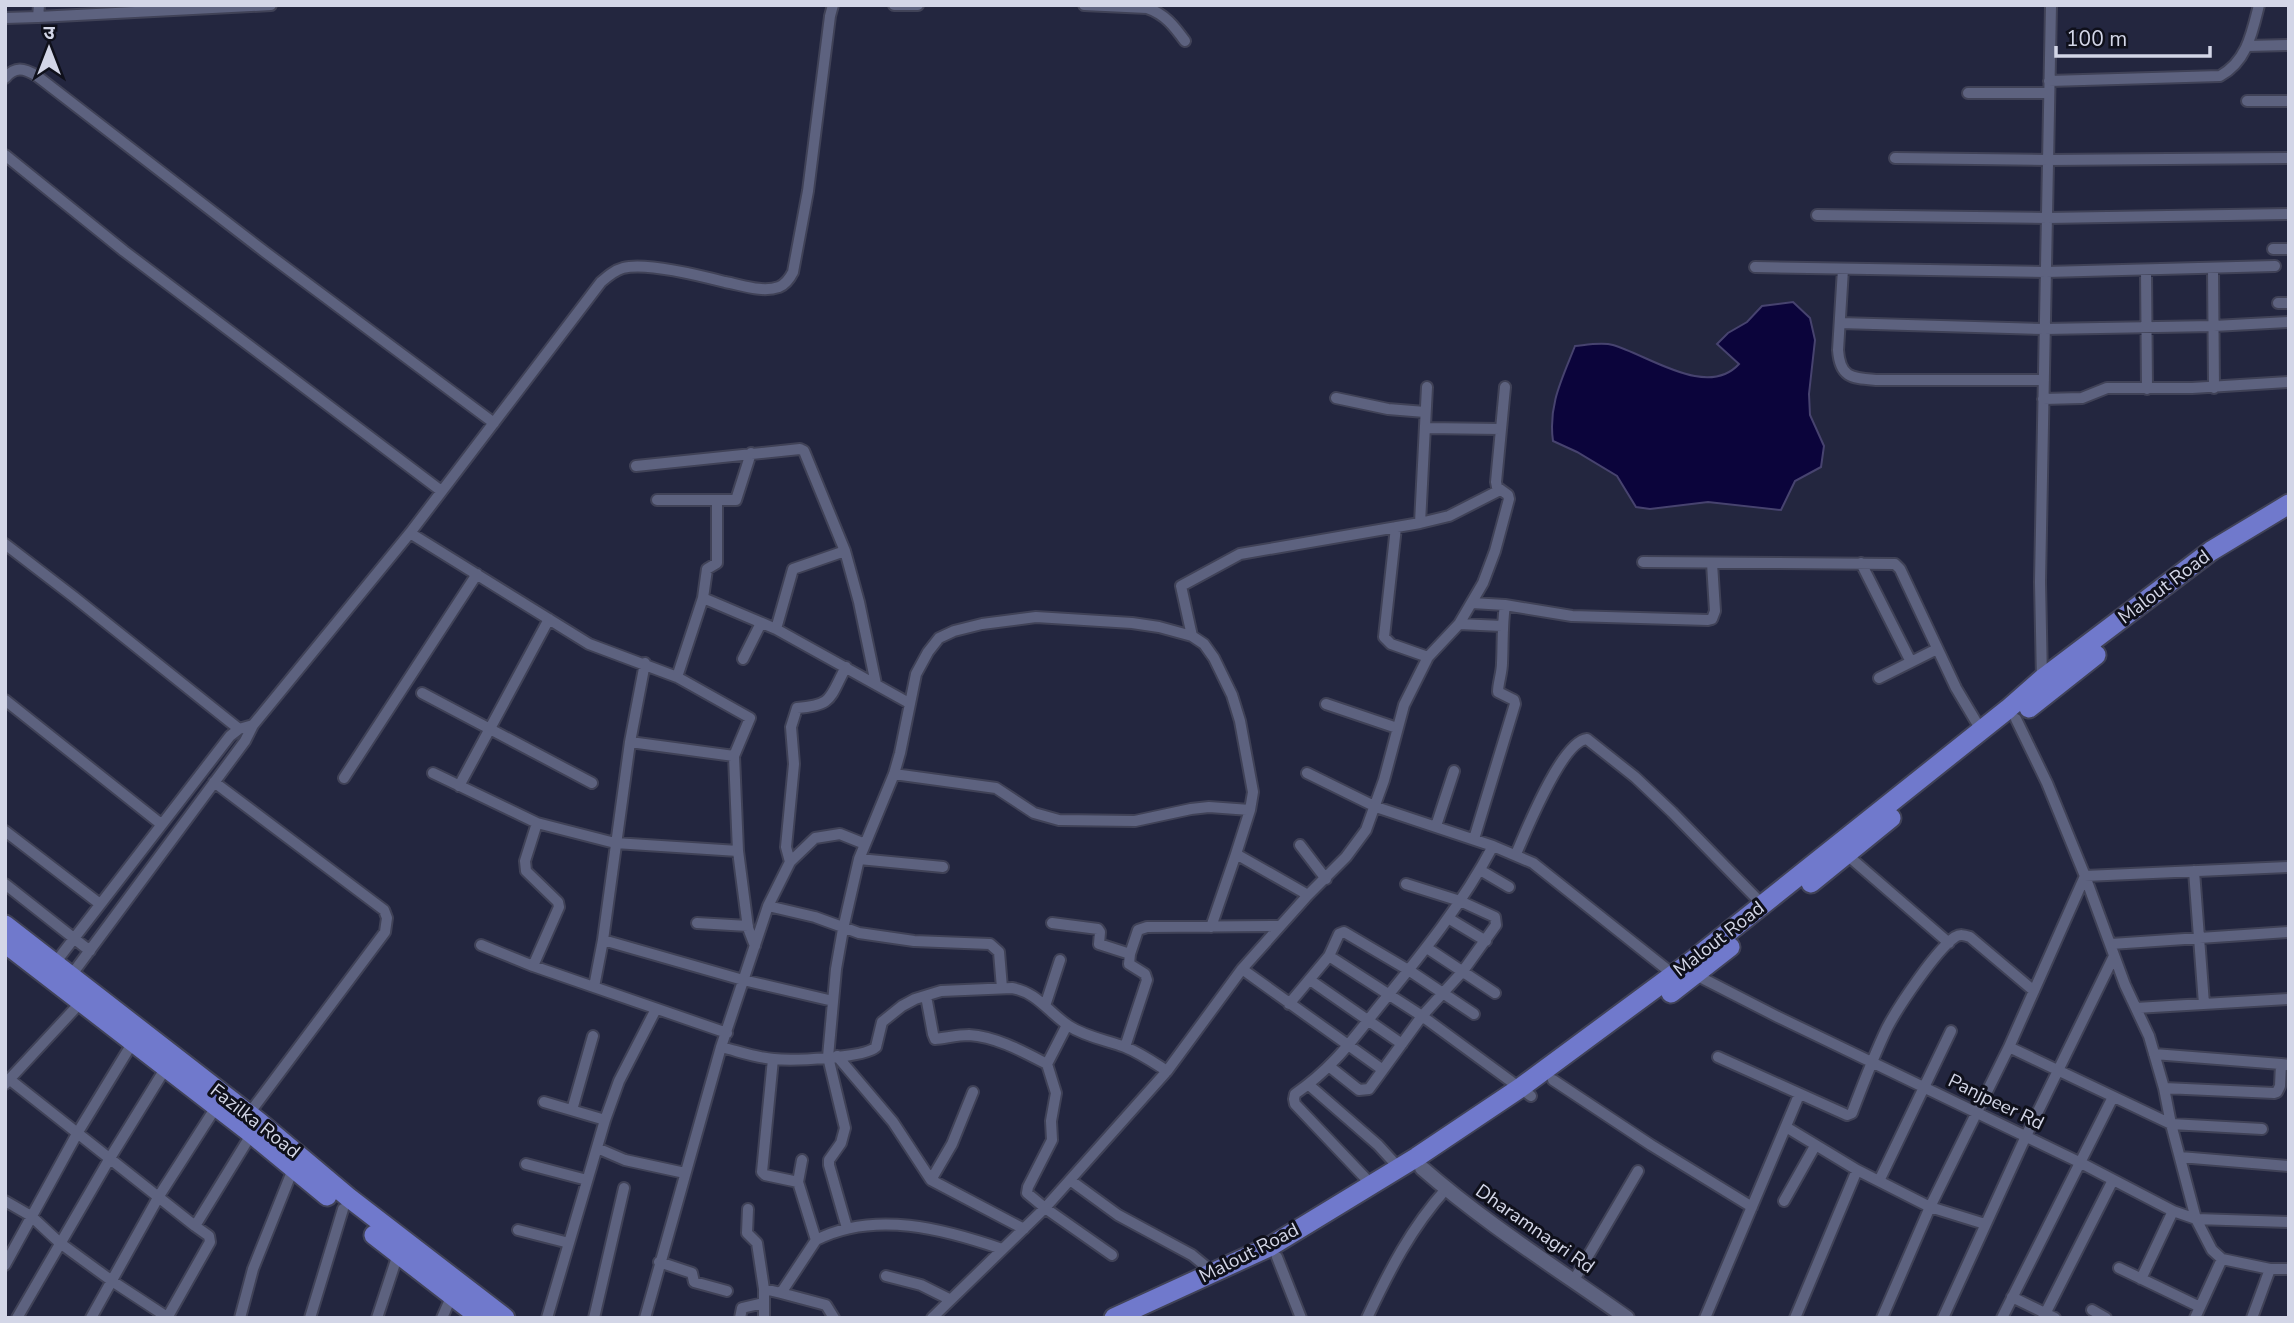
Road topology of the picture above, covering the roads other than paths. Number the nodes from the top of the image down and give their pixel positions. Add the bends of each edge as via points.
1 (271, 5) edge
2 (833, 5) edge
3 (894, 5) edge
4 (918, 5) edge
5 (1084, 5) edge
6 (2051, 5) edge
7 (2259, 5) edge
8 (38, 11) edge
9 (5, 18) edge
10 (1185, 41) dead end
11 (2289, 45) edge
12 (2247, 46) junction
13 (5, 78) edge
14 (2049, 87) junction
15 (1968, 93) dead end
16 (2289, 101) edge
17 (2247, 102) dead end
18 (5, 155) edge
19 (1895, 158) dead end
20 (2289, 158) edge
21 (2048, 160) junction
22 (2289, 214) edge
23 (1817, 215) dead end
24 (2047, 218) junction
25 (2273, 249) dead end
26 (2289, 249) edge
27 (2274, 266) dead end
28 (1755, 267) dead end
29 (1843, 269) junction
30 (2213, 269) junction
31 (2146, 270) junction
32 (2046, 272) junction
33 (2289, 322) edge
34 (1840, 323) junction
35 (2214, 326) junction
36 (2146, 327) junction
37 (2044, 329) junction
38 (2044, 380) junction
39 (2289, 382) edge
40 (1427, 387) dead end
41 (1506, 387) dead end
42 (2214, 388) junction
43 (2147, 389) junction
44 (1336, 398) dead end
45 (2043, 399) junction
46 (1425, 412) junction
47 (494, 423) junction
48 (1425, 428) junction
49 (1501, 429) junction
50 (751, 453) junction
51 (636, 466) dead end
52 (440, 490) junction
53 (1500, 490) junction
54 (657, 500) dead end
55 (718, 502) junction
56 (2289, 505) edge
57 (2289, 519) edge
58 (1420, 523) junction
59 (1396, 527) junction
60 (410, 533) junction
61 (5, 544) edge
62 (845, 551) junction
63 (1643, 562) dead end
64 (1712, 563) junction
65 (1861, 564) junction
66 (477, 574) junction
67 (703, 598) junction
68 (1472, 603) junction
69 (1505, 606) junction
70 (549, 619) junction
71 (761, 623) junction
72 (1459, 624) junction
73 (1502, 626) junction
74 (776, 629) junction
75 (1192, 636) junction
76 (1937, 649) junction
77 (1429, 657) junction
78 (743, 659) dead end
79 (1911, 662) junction
80 (645, 663) junction
81 (846, 667) junction
82 (677, 677) junction
83 (1879, 678) dead end
84 (876, 684) junction
85 (2045, 686) junction
86 (422, 693) dead end
87 (5, 700) edge
88 (909, 703) junction
89 (1326, 704) dead end
90 (2016, 719) junction
91 (253, 725) junction
92 (1396, 727) junction
93 (239, 729) junction
94 (489, 729) junction
95 (1980, 730) junction
96 (631, 742) junction
97 (734, 756) junction
98 (1454, 771) dead end
99 (433, 773) dead end
100 (1307, 773) dead end
101 (894, 774) junction
102 (344, 778) dead end
103 (214, 782) junction
104 (592, 783) dead end
105 (459, 786) junction
106 (1376, 807) junction
107 (1250, 810) junction
108 (537, 823) junction
109 (160, 824) junction
110 (1436, 826) junction
111 (5, 831) edge
112 (1474, 839) junction
113 (615, 843) junction
114 (865, 844) junction
115 (1300, 845) dead end
116 (1493, 846) junction
117 (738, 851) junction
118 (1236, 854) junction
119 (1516, 854) junction
120 (1846, 854) junction
121 (859, 859) junction
122 (790, 862) junction
123 (943, 867) dead end
124 (2289, 867) edge
125 (1480, 870) junction
126 (2194, 871) junction
127 (2085, 876) junction
128 (1326, 879) junction
129 (5, 884) edge
130 (1406, 884) dead end
131 (1509, 887) dead end
132 (1308, 895) junction
133 (1460, 901) junction
134 (100, 904) junction
135 (768, 905) junction
136 (1763, 905) junction
137 (1448, 918) junction
138 (697, 923) dead end
139 (1052, 923) dead end
140 (5, 925) edge
141 (748, 926) junction
142 (1280, 926) junction
143 (1211, 927) junction
144 (843, 929) junction
145 (2289, 932) edge
146 (2199, 938) junction
147 (74, 939) junction
148 (603, 940) junction
149 (1486, 941) junction
150 (5, 943) edge
151 (1949, 943) junction
152 (2111, 944) junction
153 (481, 946) dead end
154 (755, 946) junction
155 (1427, 947) junction
156 (90, 951) junction
157 (1130, 954) junction
158 (1329, 956) junction
159 (2114, 956) junction
160 (1060, 960) dead end
161 (533, 966) junction
162 (1242, 969) junction
163 (1410, 971) junction
164 (1463, 971) junction
165 (59, 975) junction
166 (1674, 975) junction
167 (1696, 975) junction
168 (743, 980) junction
169 (1310, 980) junction
170 (594, 987) junction
171 (1002, 988) junction
172 (2034, 991) junction
173 (1442, 993) junction
174 (1494, 993) dead end
175 (1389, 995) junction
176 (926, 996) junction
177 (2289, 999) edge
178 (833, 1000) junction
179 (82, 1001) junction
180 (1289, 1004) junction
181 (2204, 1004) junction
182 (1045, 1006) junction
183 (2136, 1008) junction
184 (656, 1009) junction
185 (1474, 1014) dead end
186 (1422, 1016) junction
187 (1367, 1021) junction
188 (1067, 1025) junction
189 (1951, 1031) dead end
190 (727, 1033) junction
191 (593, 1036) dead end
192 (133, 1042) junction
193 (1402, 1044) junction
194 (1349, 1046) junction
195 (721, 1047) junction
196 (1125, 1047) junction
197 (2009, 1047) junction
198 (2154, 1054) junction
199 (832, 1057) junction
200 (1718, 1057) dead end
201 (773, 1059) junction
202 (1872, 1062) junction
203 (1047, 1064) junction
204 (2285, 1064) edge
205 (1330, 1067) junction
206 (165, 1069) junction
207 (1383, 1070) junction
208 (1167, 1072) junction
209 (2059, 1072) junction
210 (1553, 1080) junction
211 (7, 1081) edge
212 (1309, 1084) junction
213 (1924, 1087) junction
214 (2164, 1088) junction
215 (973, 1092) dead end
216 (1526, 1092) junction
217 (1799, 1095) junction
218 (2113, 1097) junction
219 (544, 1101) dead end
220 (216, 1107) junction
221 (572, 1110) junction
222 (1977, 1112) junction
223 (605, 1120) junction
224 (250, 1124) junction
225 (2171, 1124) junction
226 (1786, 1127) junction
227 (2262, 1129) dead end
228 (78, 1132) junction
229 (2026, 1136) junction
230 (1815, 1146) junction
231 (597, 1148) junction
232 (2179, 1157) junction
233 (110, 1158) junction
234 (802, 1160) dead end
235 (2081, 1163) junction
236 (526, 1164) dead end
237 (2289, 1166) edge
238 (1399, 1168) junction
239 (1422, 1168) junction
240 (293, 1169) junction
241 (1857, 1170) junction
242 (1638, 1171) dead end
243 (685, 1173) junction
244 (587, 1180) junction
245 (931, 1180) junction
246 (1070, 1180) junction
247 (2113, 1180) junction
248 (1879, 1181) junction
249 (798, 1182) junction
250 (1371, 1184) junction
251 (624, 1188) dead end
252 (1446, 1189) junction
253 (159, 1196) junction
254 (5, 1201) edge
255 (1784, 1201) dead end
256 (1752, 1207) junction
257 (1930, 1207) junction
258 (1045, 1208) junction
259 (342, 1209) junction
260 (748, 1209) dead end
261 (2173, 1211) junction
262 (31, 1216) junction
263 (2196, 1219) junction
264 (2289, 1223) edge
265 (1985, 1224) junction
266 (195, 1226) junction
267 (847, 1228) junction
268 (1024, 1228) junction
269 (518, 1230) dead end
270 (816, 1240) junction
271 (60, 1243) junction
272 (569, 1243) junction
273 (1002, 1249) junction
274 (398, 1254) junction
275 (1112, 1255) dead end
276 (1277, 1257) junction
277 (2222, 1259) junction
278 (659, 1262) junction
279 (5, 1265) edge
280 (2119, 1268) dead end
281 (2270, 1269) junction
282 (2289, 1269) edge
283 (1213, 1273) junction
284 (886, 1276) dead end
285 (2141, 1279) junction
286 (1574, 1280) junction
287 (112, 1281) junction
288 (764, 1289) junction
289 (727, 1291) dead end
290 (781, 1293) junction
291 (452, 1295) junction
292 (2012, 1297) junction
293 (949, 1299) junction
294 (763, 1303) junction
295 (2092, 1310) dead end
296 (2198, 1312) edge
297 (1623, 1316) edge
298 (2048, 1316) edge
299 (167, 1317) edge
300 (17, 1318) edge
301 (91, 1318) edge
302 (240, 1318) edge
303 (310, 1318) edge
304 (377, 1318) edge
305 (442, 1318) edge
306 (481, 1318) edge
307 (505, 1318) edge
308 (547, 1318) edge
309 (594, 1318) edge
310 (645, 1318) edge
311 (740, 1318) edge
312 (764, 1318) edge
313 (834, 1318) edge
314 (932, 1318) edge
315 (1114, 1318) edge
316 (1146, 1318) edge
317 (1301, 1318) edge
318 (1367, 1318) edge
319 (1705, 1318) edge
320 (1795, 1318) edge
321 (1882, 1318) edge
322 (1943, 1318) edge
323 (2002, 1318) edge
324 (2106, 1318) edge
325 (2252, 1318) edge

1 - 8 street
2 - 47 street via 808,191 788,280 765,289 638,267 612,273 600,282
3 - 4 street
5 - 10 street via 1155,10
6 - 14 street
7 - 12 street
8 - 9 street
11 - 12 street
12 - 14 street via 2227,73 2212,78
13 - 47 street via 19,69 37,76
14 - 15 street
14 - 21 street
16 - 17 street
18 - 52 street
19 - 21 street
20 - 21 street
21 - 24 street
22 - 24 street
23 - 24 street
24 - 32 street
25 - 26 street
27 - 30 street
28 - 29 street
29 - 32 street
29 - 34 street
30 - 31 street
30 - 35 street
31 - 32 street
31 - 36 street
32 - 37 street
33 - 35 street
34 - 37 street
34 - 38 street via 1839,362 1850,376
35 - 36 street
35 - 42 street
36 - 37 street
36 - 43 street
37 - 38 street
38 - 45 street
39 - 42 street
40 - 46 street
41 - 49 street
42 - 43 street
43 - 45 street via 2107,388 2082,398
44 - 46 street via 1388,410
45 - 85 street via 2040,582
46 - 48 street
47 - 52 street
48 - 49 street
48 - 58 street
49 - 53 street via 1496,482
50 - 51 street
50 - 55 street via 738,499
50 - 62 street via 804,451
52 - 60 street
53 - 58 street via 1449,516
53 - 68 street via 1509,499 1503,526
54 - 55 street
55 - 67 street via 717,563 707,569
56 - 85 highway, Malout Road via 2211,551
57 - 85 highway, Malout Road via 2219,562
58 - 59 street
59 - 75 street via 1240,554 1181,586
59 - 77 street via 1384,637 1391,644
60 - 66 street
60 - 91 street
61 - 93 street
62 - 74 street via 793,569
62 - 84 street
63 - 64 street
64 - 65 street
64 - 69 street via 1715,611 1708,620 1572,616
65 - 76 street via 1890,563 1900,569
65 - 79 street
66 - 70 street
66 - 102 street
67 - 71 street
67 - 82 street
68 - 69 street
68 - 72 street
69 - 73 street
70 - 80 street via 595,647
70 - 94 street
71 - 74 street
71 - 78 street
72 - 73 street
72 - 77 street
73 - 112 street via 1498,692 1515,704
74 - 81 street
75 - 88 street via 1097,620 1036,617 982,624 939,638 916,674
75 - 107 street via 1214,658 1240,721 1252,792
76 - 79 street
76 - 95 street
77 - 92 street
79 - 83 street
80 - 82 street
80 - 96 street
81 - 84 street
81 - 122 street via 827,702 797,708 791,722 794,764 786,847
82 - 97 street via 750,718
84 - 88 street
85 - 90 highway, Malout Road
85 - 95 highway, Malout Road
86 - 94 street
87 - 109 street
88 - 101 street
89 - 92 street
90 - 120 highway, Malout Road
90 - 127 street
91 - 93 street
91 - 103 street
92 - 106 street
93 - 109 street
94 - 104 street
94 - 105 street
95 - 136 highway, Malout Road
96 - 97 street
96 - 113 street
97 - 117 street
98 - 110 street
99 - 105 street
100 - 106 street
101 - 107 street via 996,788 1034,813 1059,820 1135,821 1209,807
101 - 114 street
103 - 156 street
103 - 224 street via 384,910 387,918 385,932
105 - 108 street
106 - 110 street
106 - 128 street via 1366,830
107 - 118 street
108 - 113 street
108 - 161 street via 524,866 559,907
109 - 134 street
110 - 112 street
111 - 134 street
112 - 116 street
113 - 117 street
113 - 148 street
114 - 121 street
114 - 122 street via 840,834 819,836
115 - 128 street
116 - 119 street
116 - 125 street
117 - 141 street
118 - 132 street
118 - 143 street
119 - 136 street via 1549,781 1578,743 1587,739 1672,811
119 - 166 street
120 - 151 street
120 - 167 highway, Malout Road
121 - 123 street
121 - 144 street
122 - 135 street
124 - 126 street
125 - 131 street
125 - 133 street
126 - 127 street
126 - 146 street
127 - 152 street
127 - 172 street
128 - 132 street
129 - 147 street
130 - 133 street
132 - 142 street
133 - 137 street
133 - 149 street via 1495,917 1496,925
134 - 147 street
135 - 144 street
135 - 154 street
136 - 166 highway, Malout Road
137 - 149 street
137 - 155 street
138 - 141 street
139 - 157 street via 1098,929 1099,944
140 - 165 highway, Fazilka Road
141 - 154 street
142 - 143 street
142 - 162 street
143 - 157 street via 1141,928
144 - 171 street via 914,941 990,944 999,952
144 - 178 street
145 - 146 street
146 - 152 street
146 - 181 street
147 - 156 street
147 - 165 street
148 - 168 street
148 - 170 street
149 - 164 street
150 - 165 highway, Fazilka Road
151 - 172 street via 1963,934 1970,937
151 - 202 street via 1899,1008
152 - 159 street
153 - 161 street
154 - 168 street
155 - 163 street
155 - 164 street
156 - 165 street
157 - 196 street via 1129,964 1147,980
158 - 163 street via 1344,932
158 - 169 street
158 - 175 street
159 - 183 street
159 - 209 street
160 - 182 street
161 - 170 street
162 - 180 street
162 - 208 street
163 - 173 street
163 - 175 street
164 - 173 street
164 - 174 street
165 - 179 highway, Fazilka Road
165 - 224 highway, Fazilka Road
166 - 216 highway, Malout Road
167 - 202 street, Panjpeer Rd
167 - 210 highway, Malout Road
168 - 178 street
168 - 190 street
169 - 180 street
169 - 187 street
170 - 184 street
171 - 176 street via 941,990
171 - 182 street via 1022,989
172 - 197 street
173 - 185 street
173 - 186 street
175 - 186 street
175 - 187 street
176 - 199 street via 886,1017 872,1051
176 - 203 street via 935,1039 983,1037
177 - 181 street
178 - 199 street
179 - 192 highway, Fazilka Road
179 - 211 street
180 - 194 street
181 - 183 street
182 - 188 street
183 - 198 street
184 - 190 street
184 - 223 street
186 - 193 street
186 - 216 street
187 - 193 street
187 - 194 street
188 - 196 street
188 - 203 street
189 - 213 street
190 - 195 street
191 - 221 street
192 - 206 highway, Fazilka Road
192 - 228 street
193 - 207 street
194 - 205 street
194 - 207 street
195 - 201 street
195 - 243 street
196 - 208 street
197 - 209 street
197 - 222 street
198 - 204 street
198 - 214 street
199 - 201 street
199 - 245 street via 892,1122
199 - 267 street via 845,1128 829,1165
200 - 217 street
201 - 249 street via 762,1172
202 - 213 street, Panjpeer Rd
202 - 217 street via 1852,1113 1847,1115
203 - 258 street via 1056,1093 1052,1140 1027,1190
204 - 214 street via 2279,1090 2274,1093
205 - 207 street via 1364,1091
205 - 212 street
206 - 220 highway, Fazilka Road
206 - 233 street
208 - 246 street
209 - 218 street
209 - 229 street
210 - 216 highway, Malout Road
210 - 256 street
211 - 228 street
212 - 238 street
212 - 250 street via 1295,1094 1295,1104
213 - 222 street, Panjpeer Rd
213 - 248 street
214 - 225 street
215 - 245 street
216 - 238 highway, Malout Road
216 - 239 highway, Malout Road
217 - 226 street
218 - 225 street
218 - 235 street
219 - 221 street
220 - 224 highway, Fazilka Road
220 - 253 street
221 - 223 street
222 - 229 street, Panjpeer Rd
222 - 257 street
223 - 231 street
224 - 240 highway, Fazilka Road
224 - 266 street
224 - 307 highway, Fazilka Road
225 - 227 street
225 - 232 street
226 - 230 street
226 - 256 street
228 - 233 street
228 - 262 street
229 - 235 street, Panjpeer Rd
229 - 265 street
230 - 241 street
230 - 255 street
231 - 243 street via 625,1160
231 - 244 street
232 - 237 street
232 - 263 street
233 - 253 street
233 - 271 street
234 - 249 street
235 - 247 street, Panjpeer Rd
235 - 292 street
236 - 244 street
238 - 250 highway, Malout Road
239 - 252 street, Dharamnagri Rd
239 - 276 highway, Malout Road
240 - 259 highway, Fazilka Road
240 - 302 street via 253,1269
241 - 248 street
241 - 320 street
242 - 286 street
243 - 278 street
244 - 272 street
245 - 268 street
246 - 258 street
246 - 283 street via 1130,1222 1192,1255
247 - 261 street, Panjpeer Rd
247 - 298 street
248 - 257 street
249 - 270 street
250 - 283 highway, Malout Road via 1270,1246
251 - 309 street
252 - 286 street, Dharamnagri Rd
252 - 318 street via 1413,1230
253 - 266 street
253 - 287 street
254 - 262 street
256 - 319 street
257 - 265 street
257 - 321 street
258 - 268 street
258 - 275 street
259 - 274 highway, Fazilka Road
259 - 303 street
260 - 288 street via 747,1233 758,1244
261 - 263 street, Panjpeer Rd
261 - 285 street
262 - 271 street
262 - 279 street
263 - 264 street, Panjpeer Rd
263 - 277 street
265 - 322 street
266 - 299 street via 210,1242
267 - 270 street
267 - 273 street via 935,1228
268 - 273 street
269 - 272 street
270 - 290 street
271 - 287 street
271 - 300 street
272 - 308 street
273 - 293 street
274 - 291 highway, Fazilka Road
274 - 304 street
276 - 316 highway, Malout Road
276 - 317 street
277 - 281 street
277 - 296 street
278 - 289 street via 692,1273 694,1282
278 - 310 street
280 - 285 street
281 - 282 street
281 - 325 street
283 - 315 highway, Malout Road
284 - 293 street via 921,1285
285 - 296 street
286 - 297 street, Dharamnagri Rd
287 - 299 street
287 - 301 street
288 - 290 street
288 - 294 street
290 - 313 street via 826,1305
291 - 305 street
291 - 306 highway, Fazilka Road
292 - 298 street
292 - 323 street
293 - 314 street
294 - 311 street via 742,1308
294 - 312 street
295 - 324 street

